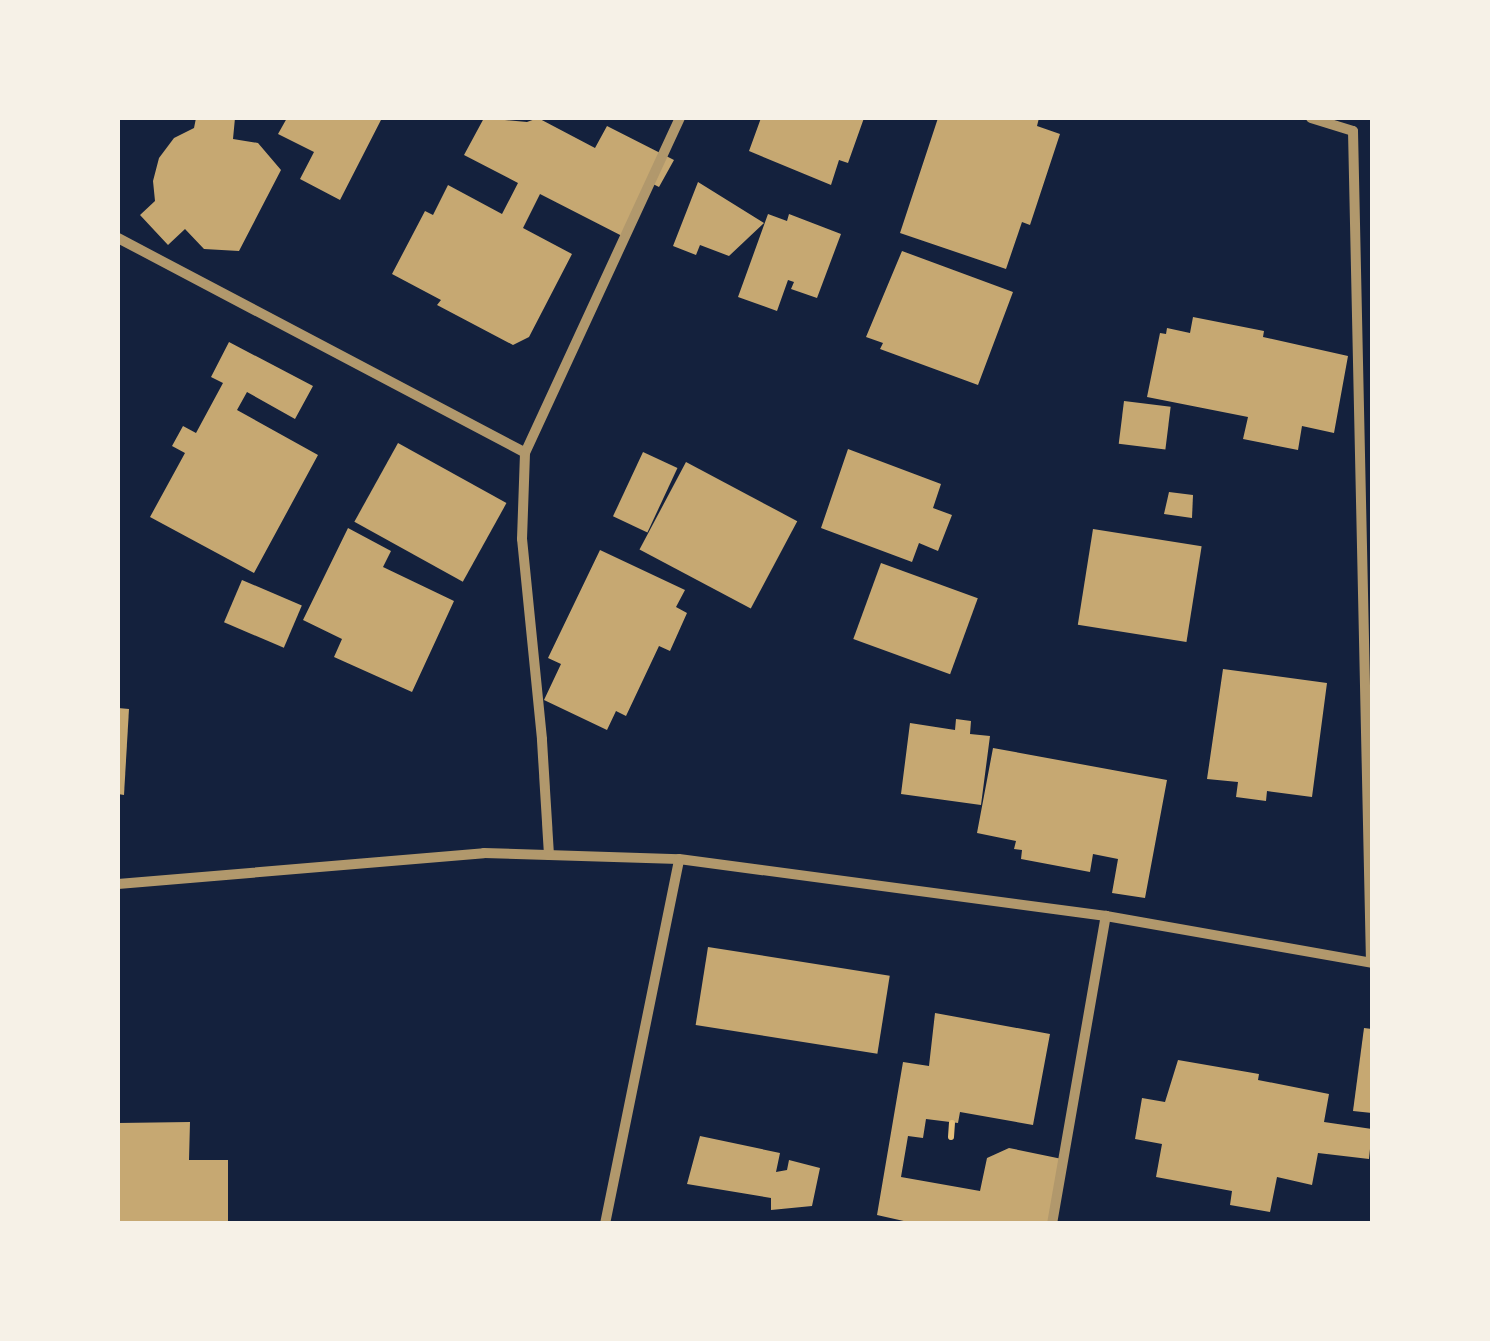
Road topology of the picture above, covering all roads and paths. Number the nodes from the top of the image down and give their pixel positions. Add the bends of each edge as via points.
1 (680, 118) edge
2 (1311, 118) edge
3 (1364, 118) edge
4 (1354, 130) junction
5 (118, 238) edge
6 (524, 453) junction
7 (548, 855) junction
8 (679, 859) junction
9 (118, 884) edge
10 (1106, 916) junction
11 (1372, 962) edge
12 (952, 1123) dead end
13 (951, 1136) dead end
14 (605, 1224) edge
15 (1052, 1224) edge

1 - 6 street
2 - 4 street
3 - 4 street
4 - 11 street
5 - 6 street
6 - 7 street via 522,539
7 - 8 street
7 - 9 street via 484,853
8 - 10 street
8 - 14 street
10 - 11 street
10 - 15 street
12 - 13 path

